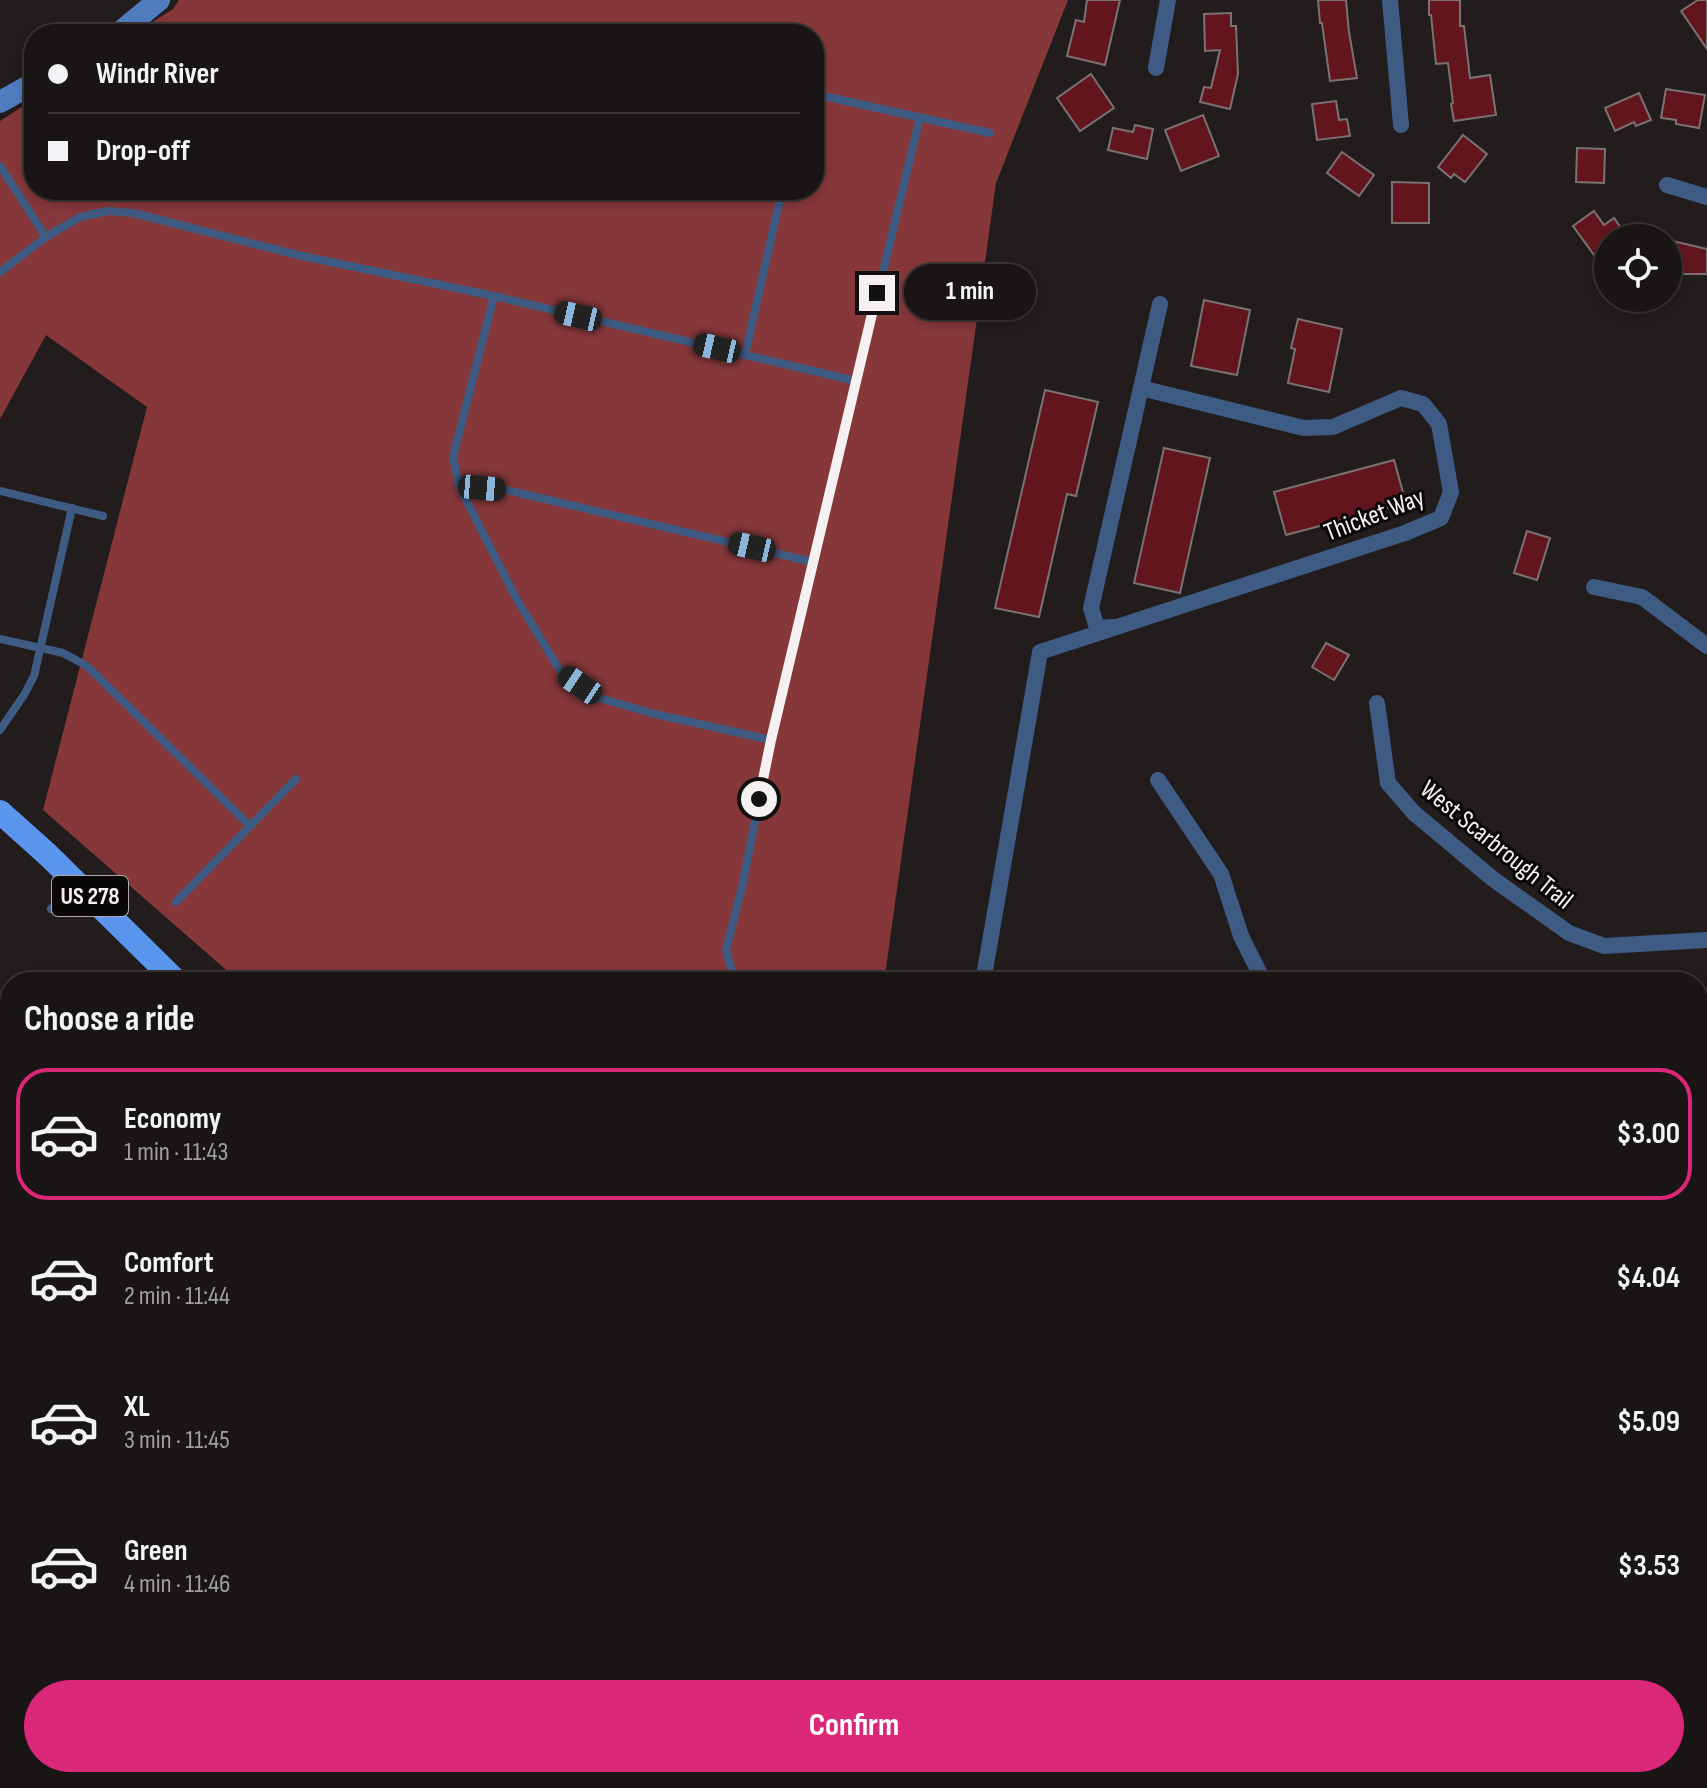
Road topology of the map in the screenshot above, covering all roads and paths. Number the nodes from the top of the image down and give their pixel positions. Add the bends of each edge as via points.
1 (159, 0) edge
2 (1168, 0) edge
3 (1390, 0) edge
4 (130, 24) edge
5 (1156, 68) dead end
6 (24, 89) edge
7 (824, 96) edge
8 (0, 102) edge
9 (920, 117) junction
10 (1401, 125) dead end
11 (990, 133) dead end
12 (0, 166) edge
13 (1667, 185) dead end
14 (1707, 197) edge
15 (780, 200) edge
16 (46, 237) junction
17 (0, 272) edge
18 (494, 296) junction
19 (1160, 304) dead end
20 (745, 355) junction
21 (856, 381) junction
22 (1141, 388) junction
23 (459, 486) junction
24 (0, 491) edge
25 (72, 508) junction
26 (103, 516) dead end
27 (813, 562) junction
28 (1594, 587) dead end
29 (1114, 627) junction
30 (0, 639) edge
31 (1707, 646) edge
32 (42, 647) junction
33 (1377, 703) dead end
34 (0, 730) edge
35 (771, 740) junction
36 (296, 779) dead end
37 (1158, 780) dead end
38 (2, 817) edge
39 (250, 826) junction
40 (77, 883) junction
41 (176, 902) dead end
42 (51, 909) dead end
43 (1707, 940) edge
44 (167, 972) edge
45 (732, 972) edge
46 (985, 972) edge
47 (1259, 972) edge

1 - 4 street
2 - 5 street
3 - 10 street
6 - 8 street
7 - 9 lane
9 - 11 lane
9 - 21 lane
12 - 16 lane
13 - 14 street
15 - 20 lane
16 - 17 lane
16 - 18 lane via 80,217 133,213 302,256
18 - 20 lane
18 - 23 lane via 453,457
19 - 22 street
20 - 21 lane
21 - 27 lane
22 - 29 street via 1091,608 1097,628
22 - 29 street, Thicket Way via 1304,428 1333,427 1401,398 1423,404 1439,424 1451,492 1441,518 1405,533
23 - 27 lane via 506,490
23 - 35 lane via 561,672 599,698
24 - 25 lane
25 - 26 lane
25 - 32 lane
27 - 35 lane
28 - 31 street via 1642,597
29 - 46 street, Thicket Way via 1040,652
30 - 32 lane
32 - 34 lane via 34,676
32 - 39 lane via 87,666
33 - 43 street, West Scarbrough Trail via 1388,783 1414,813 1493,879 1569,933 1604,946
35 - 45 lane via 726,950
36 - 39 lane
37 - 47 street via 1221,874
38 - 40 main road, US 278
39 - 41 lane
40 - 42 lane
40 - 44 main road, US 278

